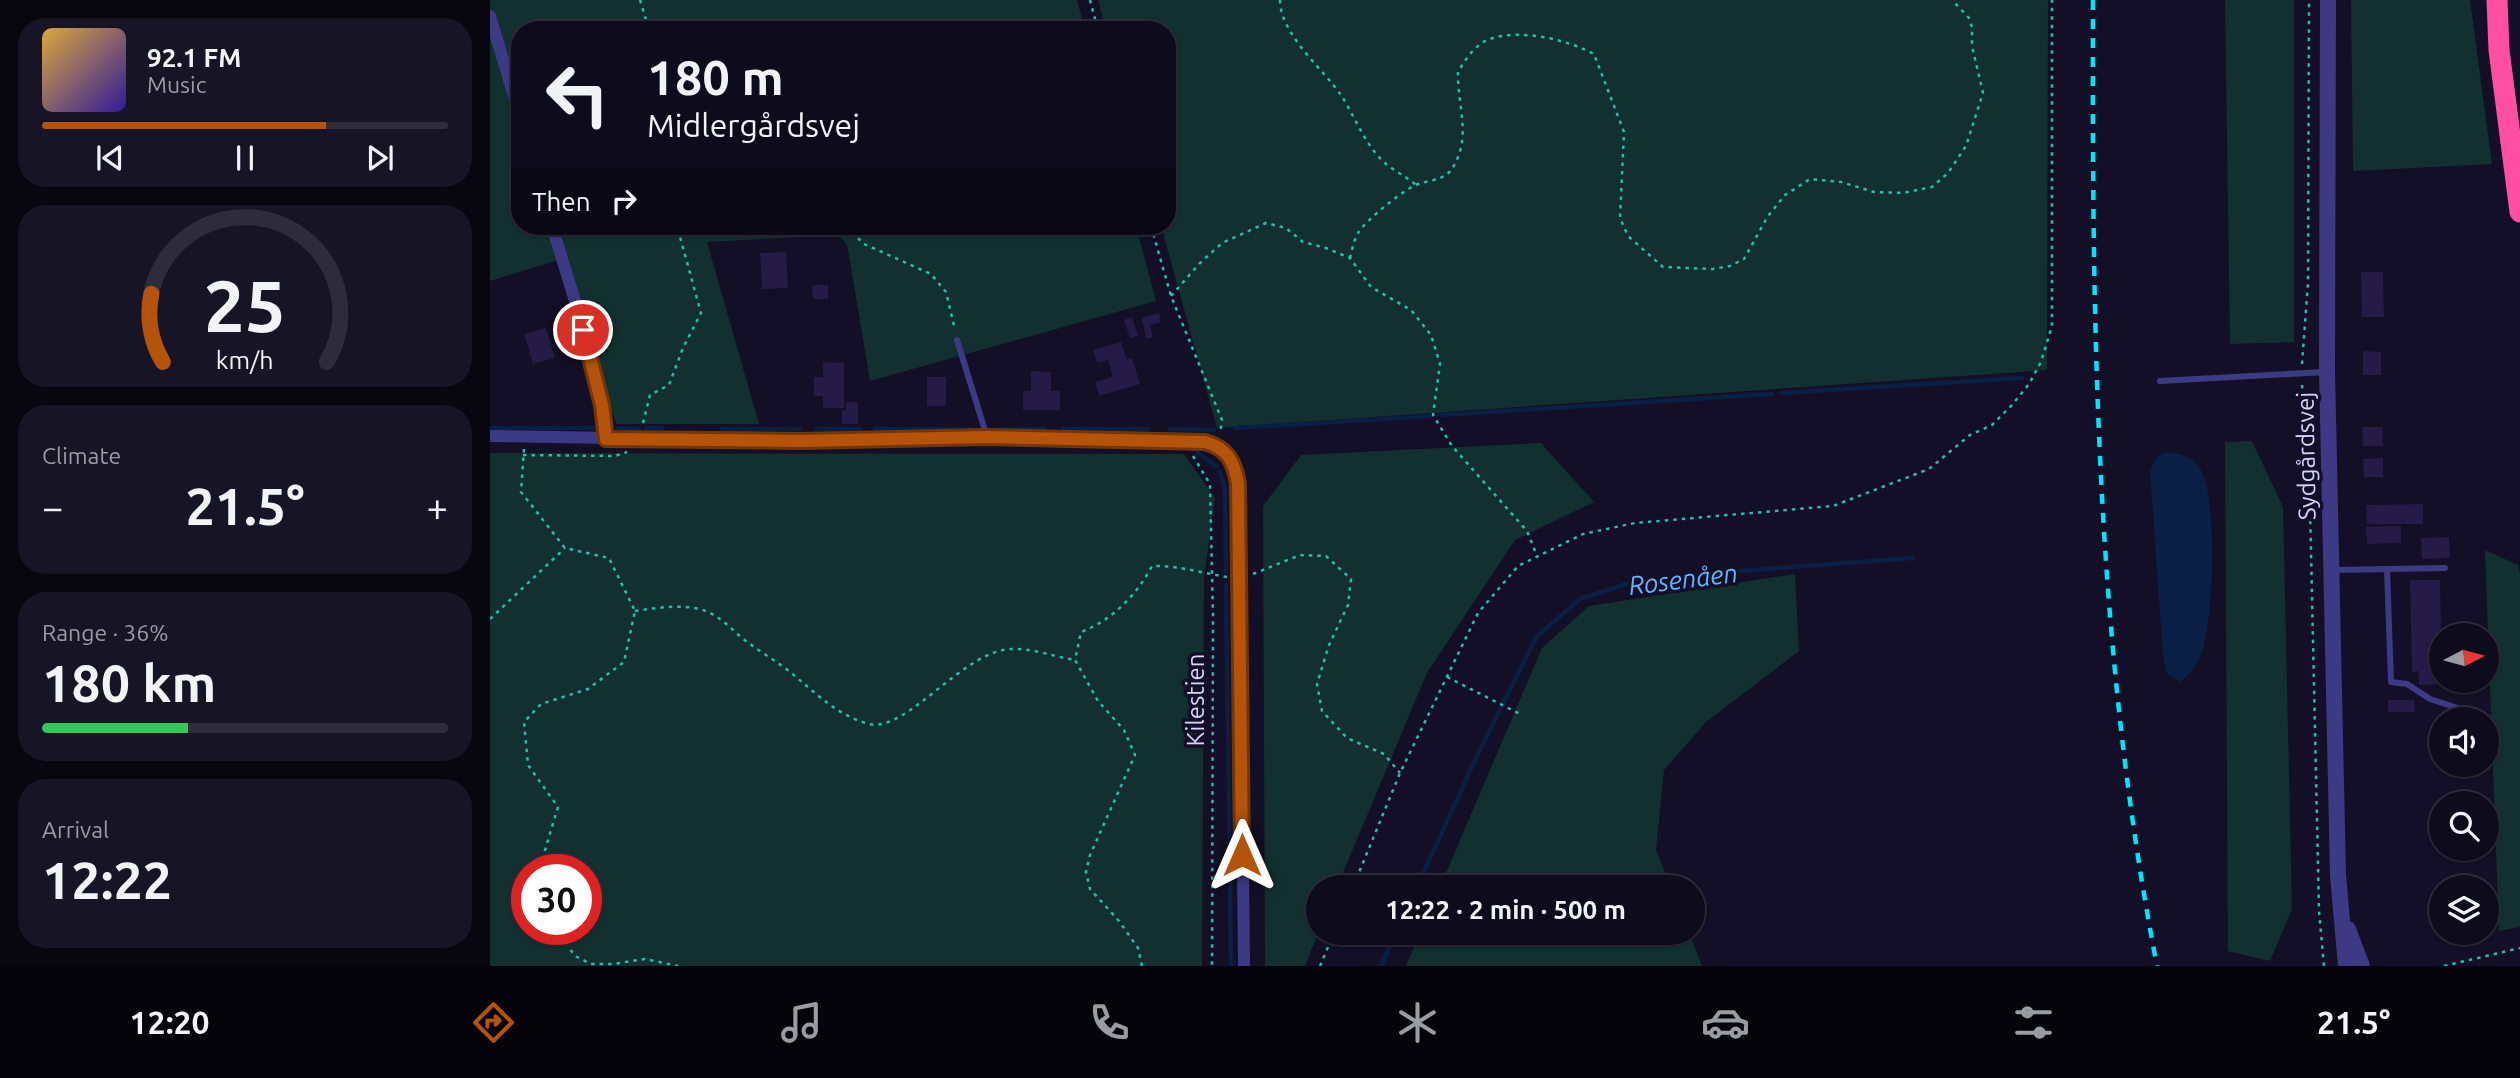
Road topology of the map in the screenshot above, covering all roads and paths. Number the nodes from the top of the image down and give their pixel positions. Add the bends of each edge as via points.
1 (640, 0) edge
2 (1090, 0) edge
3 (1280, 0) edge
4 (1952, 0) edge
5 (2052, 0) edge
6 (2309, 0) edge
7 (2329, 0) edge
8 (2497, 0) edge
9 (490, 16) edge
10 (646, 21) edge
11 (1096, 21) edge
12 (511, 86) edge
13 (1416, 185) junction
14 (2520, 212) edge
15 (555, 235) edge
16 (679, 235) edge
17 (855, 235) edge
18 (1154, 235) edge
19 (1350, 258) junction
20 (1171, 296) junction
21 (957, 340) joint
22 (2327, 372) junction
23 (2301, 373) junction
24 (2160, 381) dead end
25 (490, 436) edge
26 (524, 436) junction
27 (987, 437) junction
28 (606, 439) junction
29 (633, 439) junction
30 (1185, 442) junction
31 (1219, 446) junction
32 (523, 455) junction
33 (565, 548) junction
34 (1537, 556) junction
35 (2445, 568) dead end
36 (2387, 569) junction
37 (2332, 570) junction
38 (1210, 575) junction
39 (1240, 579) junction
40 (635, 611) junction
41 (490, 619) edge
42 (1074, 660) junction
43 (1447, 677) junction
44 (2455, 707) edge
45 (1520, 714) dead end
46 (1400, 773) junction
47 (544, 854) edge
48 (1358, 875) edge
49 (2341, 910) junction
50 (567, 945) edge
51 (1329, 945) edge
52 (2520, 948) edge
53 (678, 966) edge
54 (1142, 966) edge
55 (1212, 966) edge
56 (1244, 966) edge
57 (1320, 966) edge
58 (2325, 966) edge
59 (2346, 966) edge
60 (2362, 966) edge
61 (2444, 966) edge

1 - 10 path
2 - 11 path
3 - 13 path via 1295,37 1339,92 1371,146 1385,163
4 - 13 path via 1972,27 1983,93 1966,146 1948,173 1932,187 1903,193 1810,179 1784,195 1744,259 1730,266 1663,267 1628,236 1620,218 1624,132 1618,111 1594,54 1564,43 1518,34 1491,38 1475,48 1458,72 1462,140 1458,158 1438,181
5 - 34 path via 2052,326 2041,362 2012,405 1992,425 1970,435 1929,469 1833,506 1635,523 1583,534
6 - 23 path via 2308,283
7 - 22 street, Sydgårdsvej
8 - 14 highway
9 - 12 street
13 - 19 path via 1359,231
15 - 28 street via 591,356
16 - 29 path via 701,313 669,385 650,395
17 - 21 path via 864,244 931,274 946,292
18 - 20 path
19 - 20 path via 1266,223 1222,243
19 - 34 path via 1371,287 1411,310 1431,335 1440,365 1433,415 1452,446 1527,531
20 - 31 path via 1222,420
21 - 27 lane
22 - 23 lane
22 - 37 street, Sydgårdsvej
23 - 24 lane
23 - 58 path via 2309,461 2319,911
25 - 26 street
26 - 28 street
26 - 32 path
27 - 29 street
27 - 30 street
28 - 29 street
29 - 32 path via 621,456
30 - 31 street
30 - 38 path, Kilestien via 1210,484
31 - 39 street via 1235,467 1238,483
32 - 33 path via 521,492
33 - 40 path via 609,558
33 - 41 path
34 - 43 path via 1518,566 1478,613
35 - 36 lane
36 - 37 lane
36 - 44 lane via 2391,682 2407,684 2430,699
37 - 49 street, Sydgårdsvej
38 - 39 path
38 - 42 path via 1169,565 1152,566 1105,622 1081,632
38 - 55 path, Kilestien
39 - 46 path via 1300,555 1326,556 1351,579 1348,605 1317,684 1322,711 1347,738 1384,754
39 - 56 street
40 - 42 path via 696,608 725,620 817,697 845,715 873,725 908,714 967,665 1010,648
40 - 47 path via 624,662 588,689 541,704 524,722 528,765 558,807
42 - 54 path via 1098,701 1124,730 1135,755 1086,872 1090,889 1138,948
43 - 45 path
43 - 46 path
46 - 48 path
49 - 59 street, Sydgårdsvej
49 - 60 street, Sydgårdsvej
50 - 53 path via 575,956 591,964 645,958
51 - 57 path
52 - 61 path

